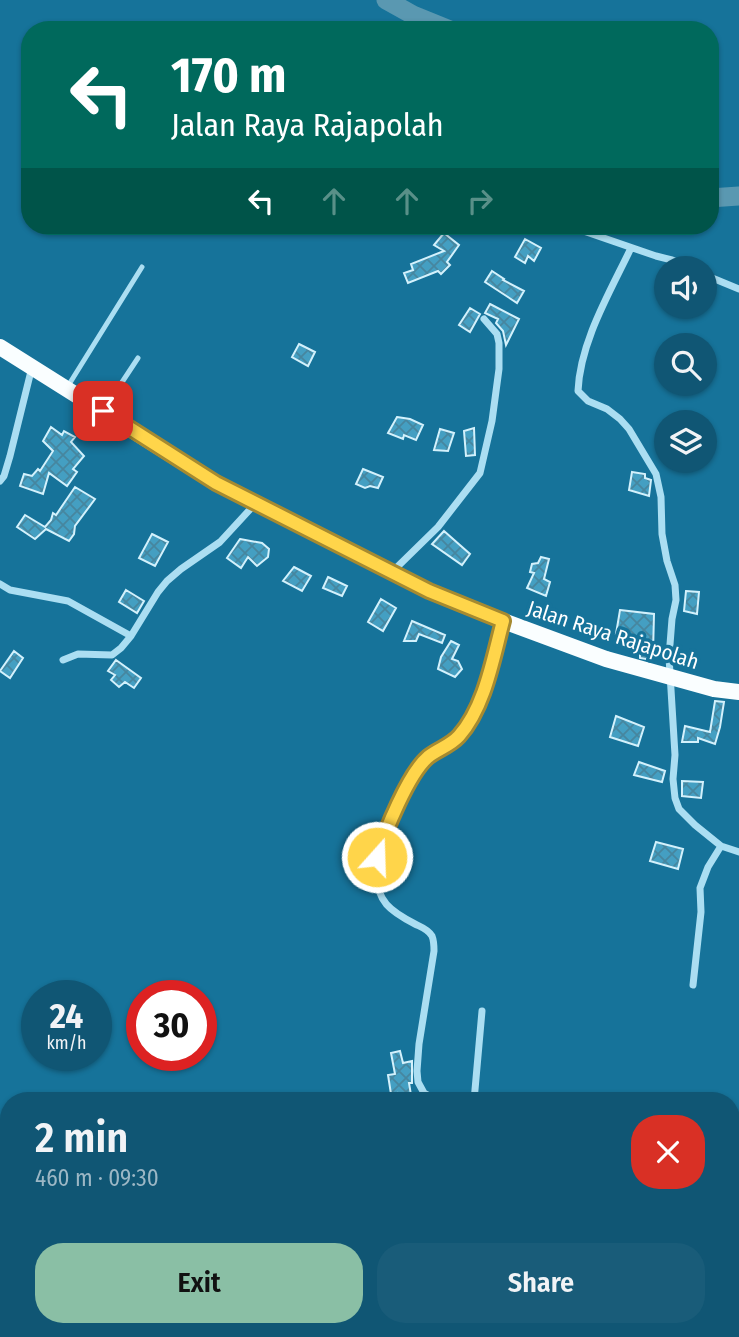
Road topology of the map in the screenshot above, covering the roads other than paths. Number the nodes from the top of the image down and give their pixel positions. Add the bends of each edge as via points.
1 (594, 235) edge
2 (631, 248) junction
3 (656, 256) edge
4 (142, 267) dead end
5 (717, 280) edge
6 (739, 289) edge
7 (484, 319) dead end
8 (0, 347) edge
9 (138, 358) dead end
10 (32, 366) junction
11 (66, 388) junction
12 (103, 411) junction
13 (0, 481) edge
14 (255, 503) junction
15 (391, 572) junction
16 (0, 584) edge
17 (503, 621) junction
18 (131, 636) junction
19 (63, 660) dead end
20 (670, 677) junction
21 (739, 692) edge
22 (721, 846) junction
23 (739, 852) edge
24 (692, 985) dead end
25 (482, 1011) dead end
26 (423, 1092) edge
27 (475, 1092) edge

1 - 2 street
2 - 3 street
2 - 20 street via 593,328 578,391 629,429 656,474 662,534 675,585
4 - 11 lane
5 - 6 street
7 - 15 street via 499,343 499,369 480,473 438,527
8 - 10 highway, Jalan Raya Rajapolah
9 - 12 lane
10 - 11 highway, Jalan Raya Rajapolah
10 - 13 street
11 - 12 highway, Jalan Raya Rajapolah
12 - 14 highway, Jalan Raya Rajapolah
14 - 15 highway, Jalan Raya Rajapolah
14 - 18 street via 220,542 167,581
15 - 17 highway, Jalan Raya Rajapolah
16 - 18 street via 68,601
17 - 20 highway, Jalan Raya Rajapolah
17 - 26 street via 473,716 459,736 418,768 377,857 378,888 384,902 431,933 434,941 417,1071
18 - 19 street via 112,655 78,654
20 - 21 highway, Jalan Raya Rajapolah
20 - 22 street via 675,798 695,825
22 - 23 street
22 - 24 street via 701,888
25 - 27 street

